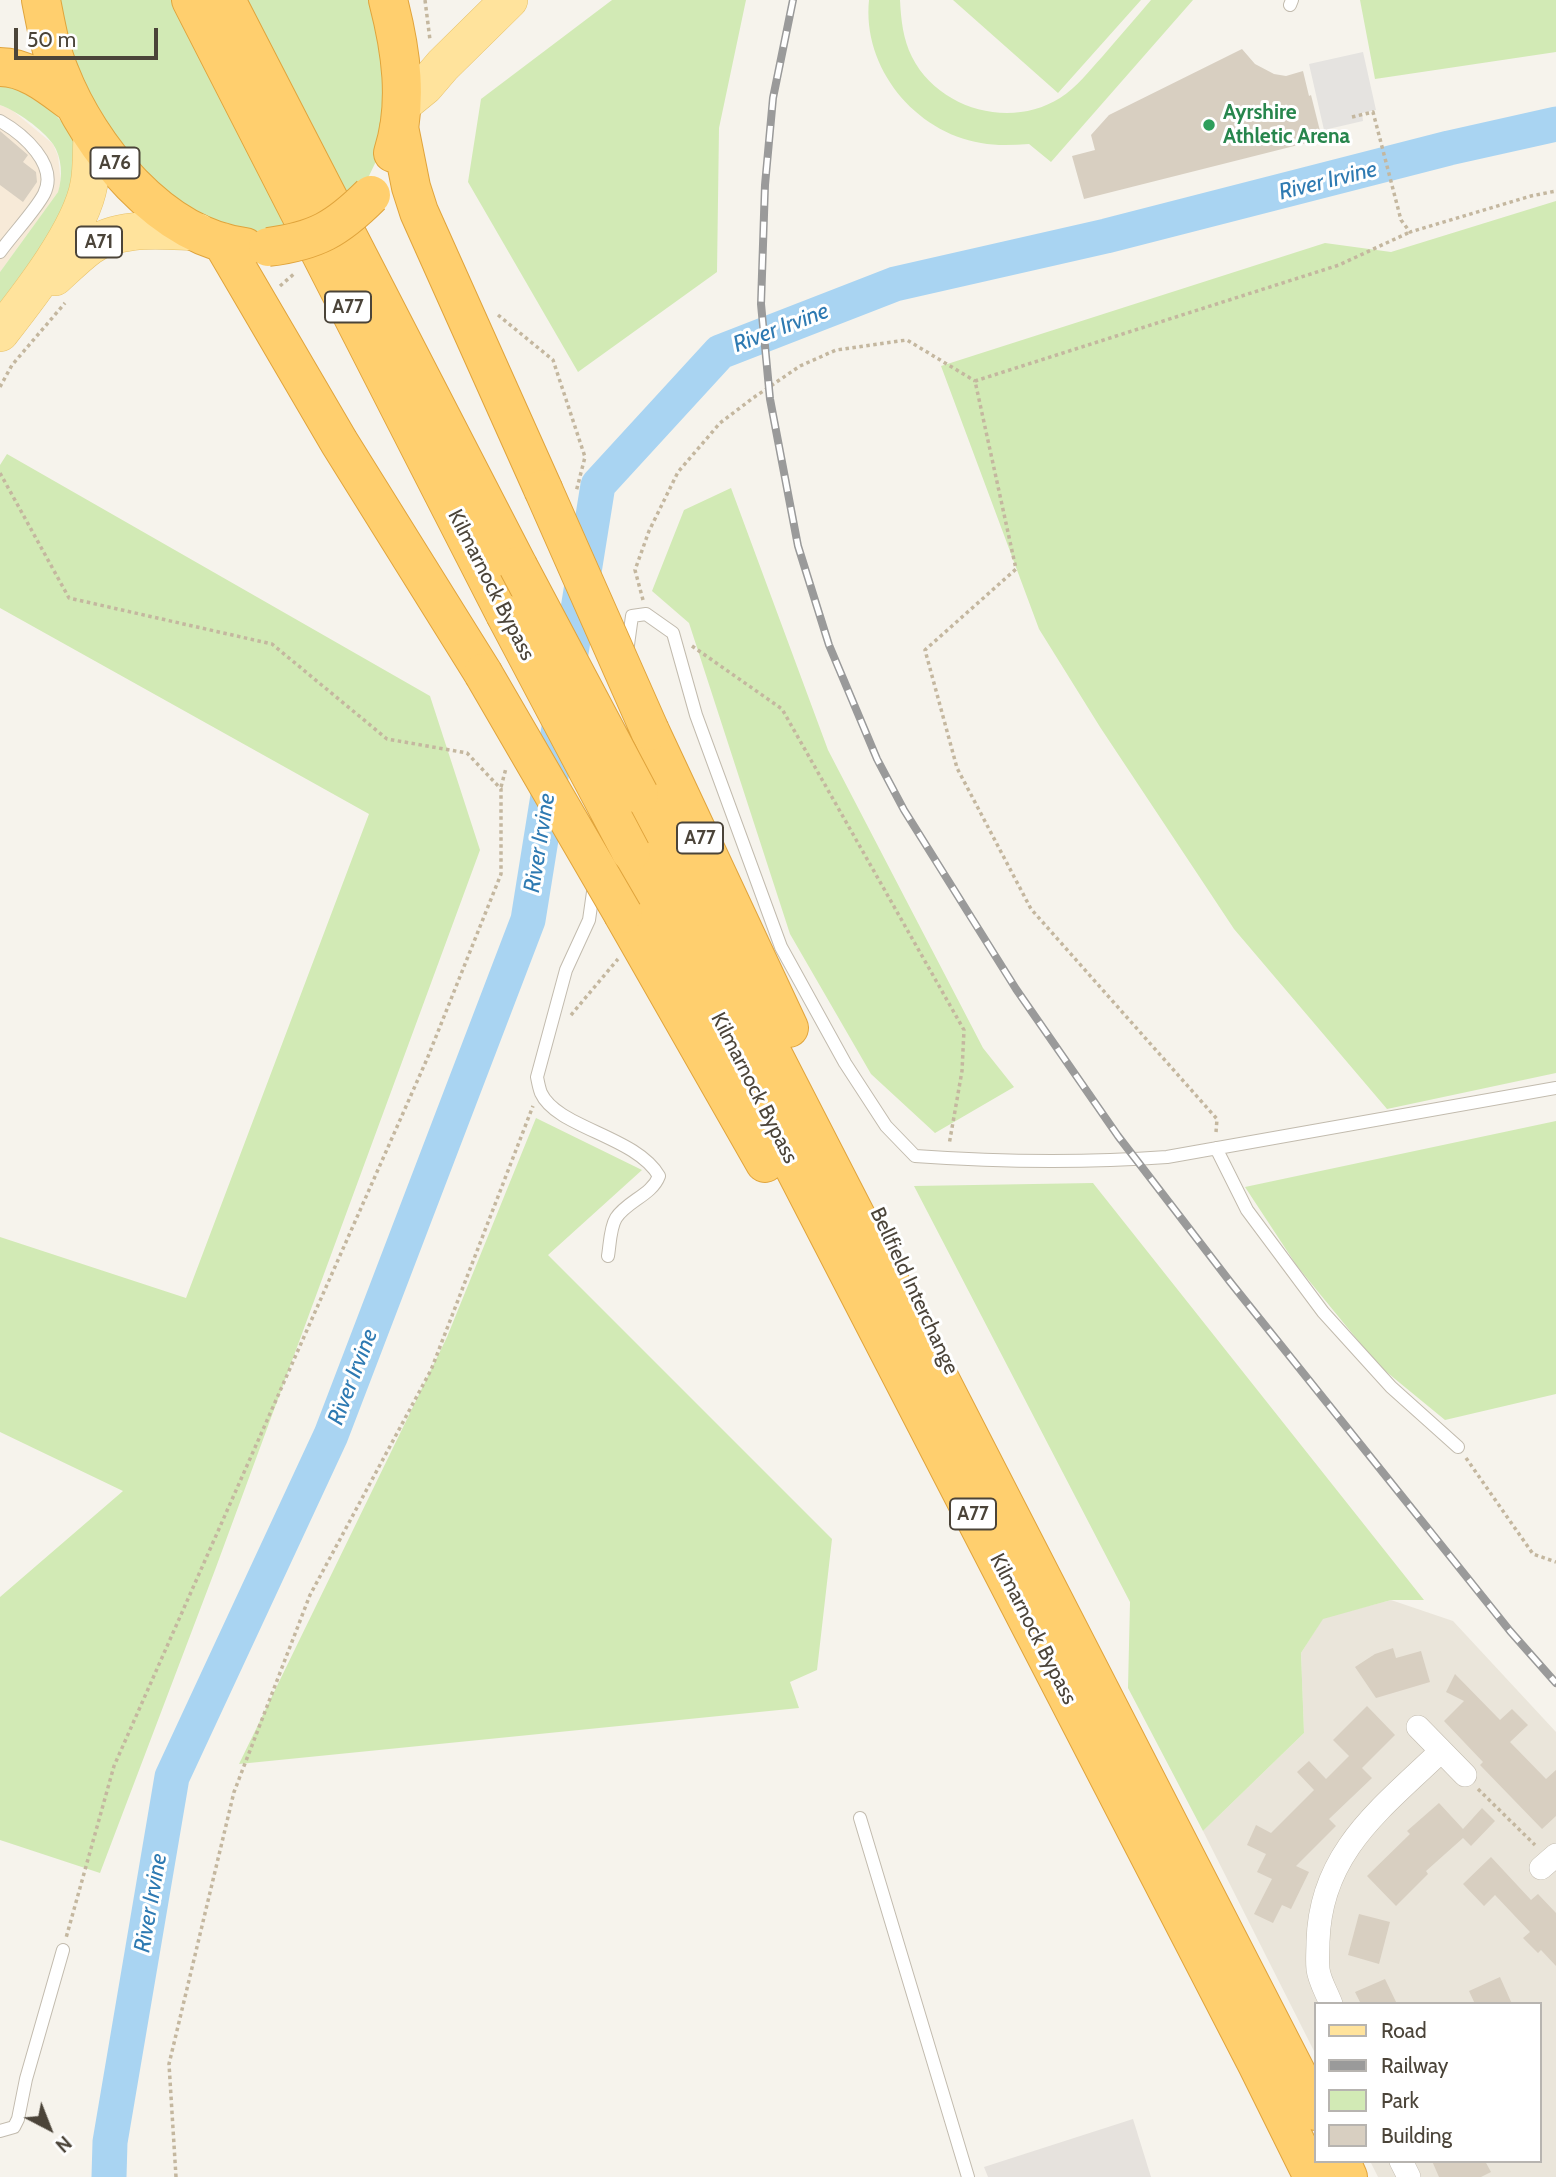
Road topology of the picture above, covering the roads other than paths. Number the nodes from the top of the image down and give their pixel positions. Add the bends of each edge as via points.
1 (41, 0) edge
2 (191, 0) edge
3 (226, 0) edge
4 (388, 0) edge
5 (509, 0) edge
6 (0, 68) edge
7 (401, 116) junction
8 (83, 119) junction
9 (0, 121) edge
10 (210, 237) junction
11 (0, 251) edge
12 (11, 319) edge
13 (620, 699) dead end
14 (633, 729) junction
15 (611, 768) dead end
16 (624, 788) junction
17 (603, 823) dead end
18 (615, 851) junction
19 (1556, 1088) edge
20 (1216, 1148) junction
21 (608, 1256) dead end
22 (1458, 1447) road end
23 (1059, 1646) junction
24 (1418, 1727) dead end
25 (1441, 1751) junction
26 (1465, 1775) road end
27 (860, 1818) dead end
28 (63, 1950) road end
29 (1330, 2002) edge
30 (1314, 2107) edge
31 (0, 2131) edge
32 (968, 2177) edge
33 (1313, 2177) edge

1 - 8 highway, A76 via 56,61
2 - 18 highway, Kilmarnock Bypass / A77, bridge via 505,614
3 - 16 highway, Kilmarnock Bypass / A77, bridge via 518,566
4 - 7 highway, A76 via 395,28
5 - 7 main road via 443,65
6 - 8 highway, A76 via 11,67 39,79
7 - 10 highway, A76, bridge via 388,166 371,195 336,226 322,234 268,247 246,247
7 - 14 highway, A77, bridge via 419,212 542,489
8 - 10 highway, A76 via 138,190 187,228
8 - 12 main road, A71 via 89,185 76,223
9 - 11 lane via 37,150 48,180 44,194
10 - 12 main road, A71 via 140,231 91,246
10 - 23 highway, A77, bridge via 258,303 483,673
13 - 20 lane via 632,616 646,614 673,633 696,715 781,947 845,1063 887,1126 915,1156 1119,1161
14 - 15 lane
14 - 23 highway, Bellfield Interchange / A77 via 749,945 932,1325
16 - 17 lane
16 - 23 highway, Kilmarnock Bypass / A77
18 - 21 lane via 566,970 537,1077 541,1094 554,1109 636,1152 659,1176 656,1184 617,1216
18 - 23 highway, Kilmarnock Bypass / A77
19 - 20 lane
20 - 22 lane via 1247,1210 1323,1312 1391,1387
23 - 30 highway, Kilmarnock Bypass / A77
23 - 33 highway, Kilmarnock Bypass / A77
24 - 25 street
25 - 26 street
25 - 29 street via 1360,1830 1329,1883 1318,1930 1318,1970
27 - 32 lane
28 - 31 lane via 18,2119 14,2127

